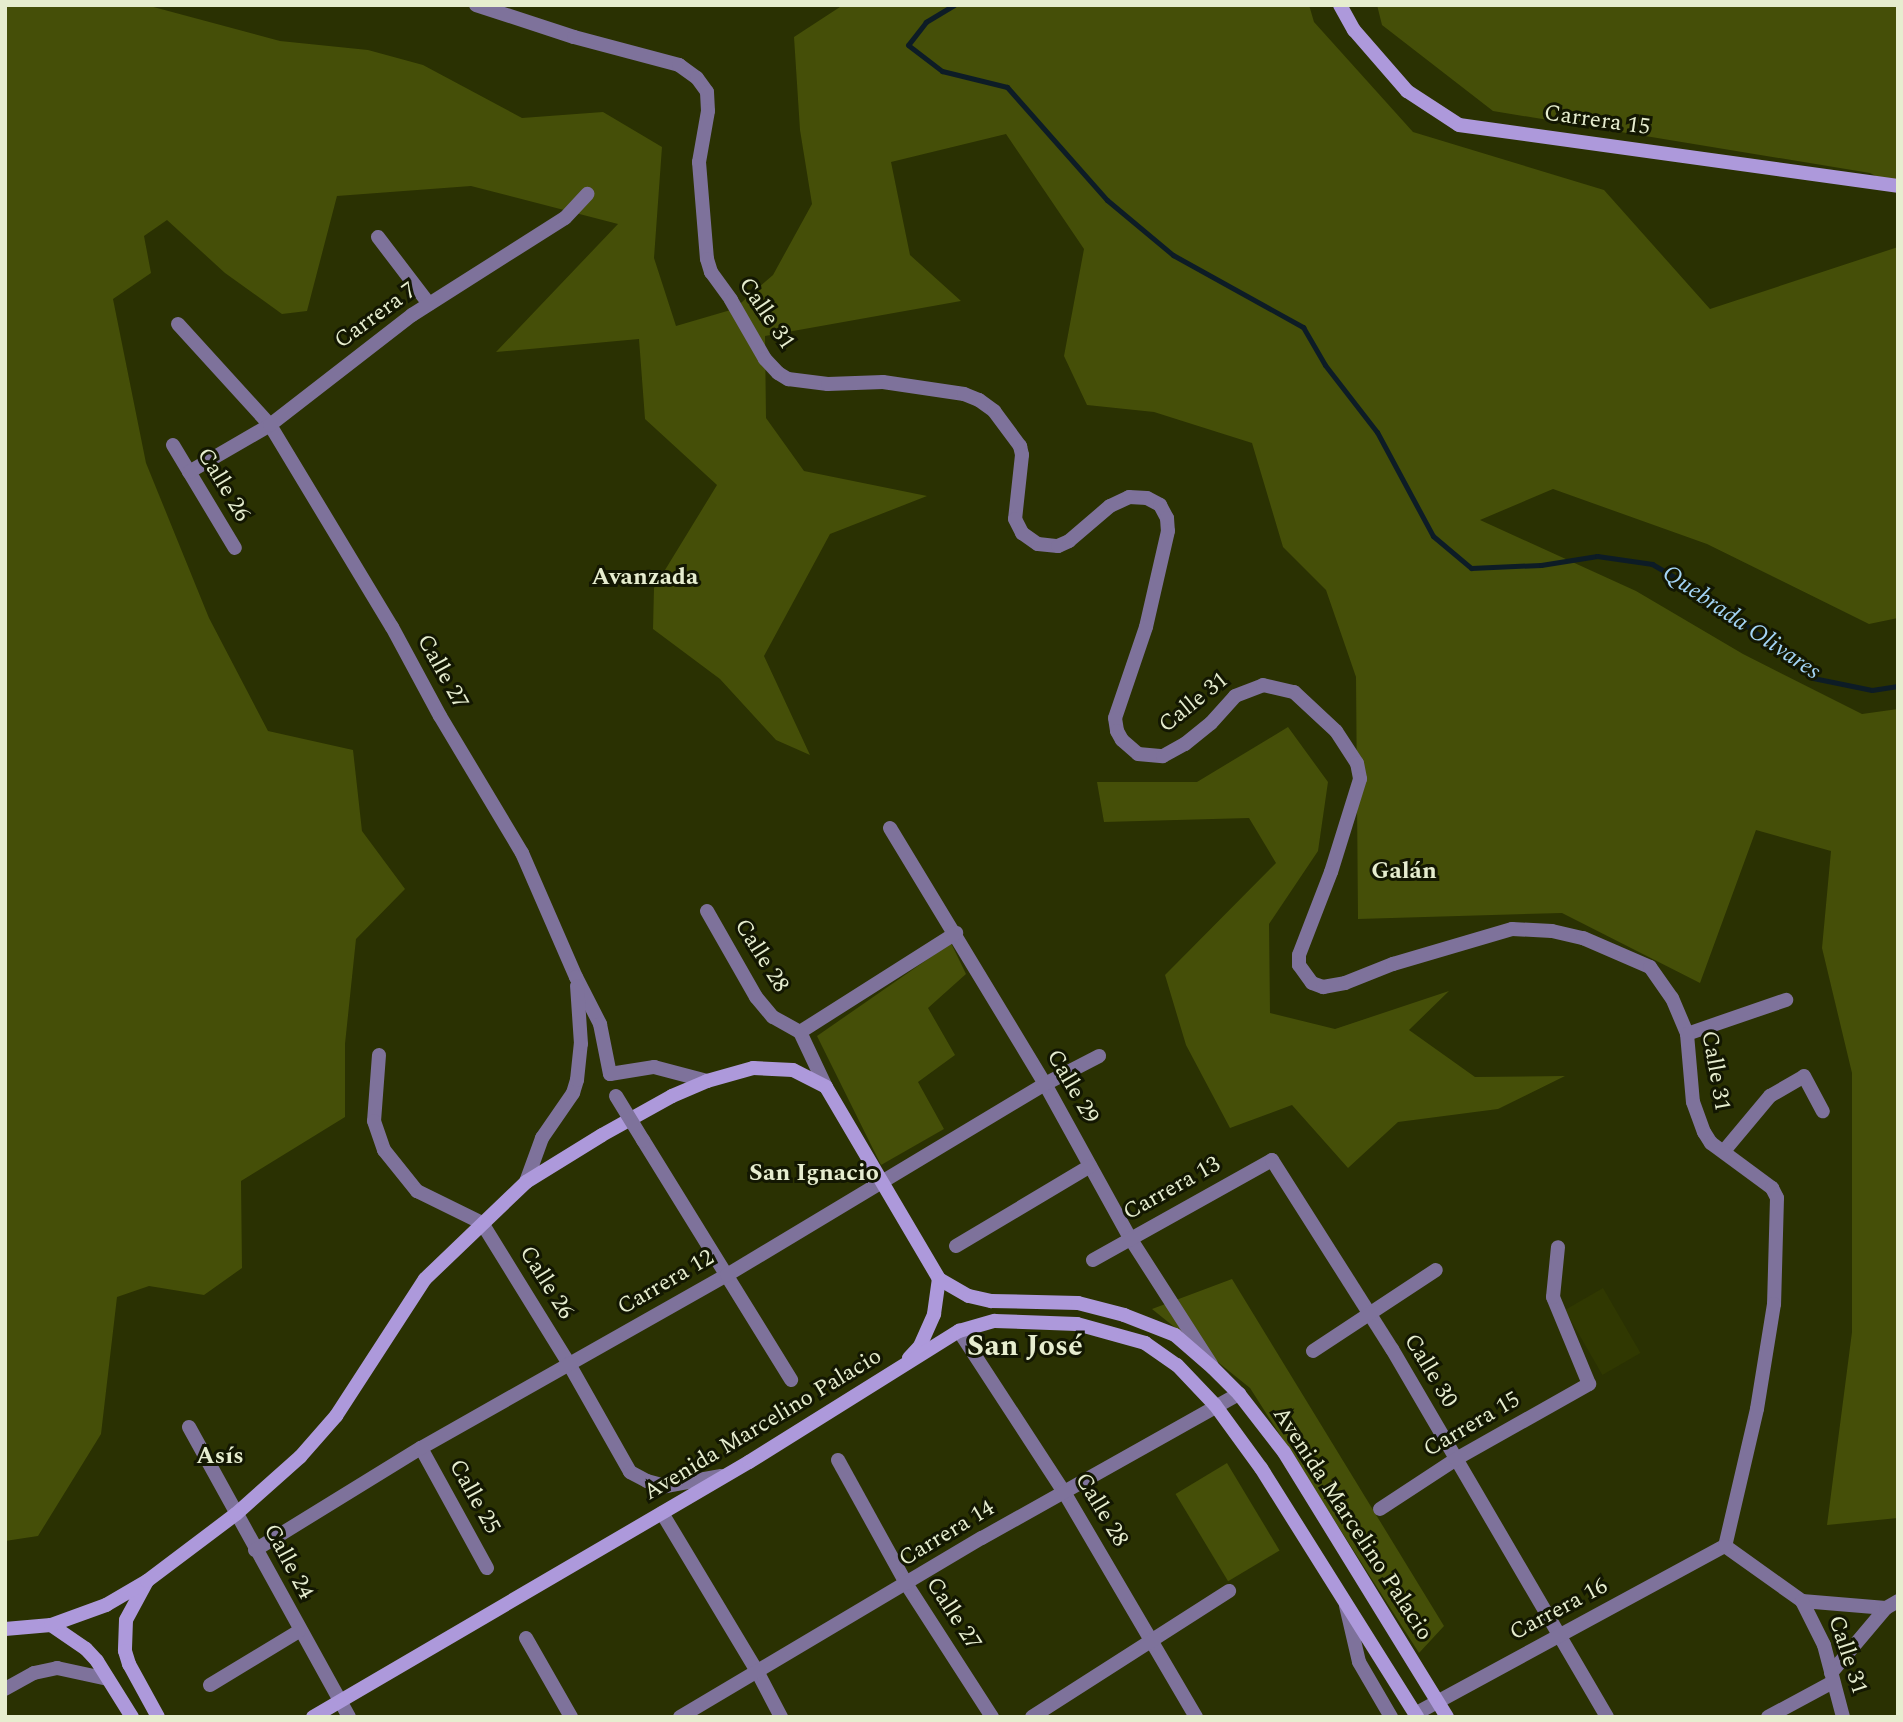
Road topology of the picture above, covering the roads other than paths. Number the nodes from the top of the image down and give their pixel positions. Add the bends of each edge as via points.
1 (475, 5) edge
2 (1340, 5) edge
3 (1898, 186) edge
4 (587, 194) dead end
5 (378, 237) dead end
6 (429, 304) junction
7 (177, 324) dead end
8 (270, 425) junction
9 (173, 445) dead end
10 (189, 472) junction
11 (235, 548) dead end
12 (890, 828) dead end
13 (707, 911) dead end
14 (956, 933) junction
15 (576, 977) junction
16 (1786, 1000) dead end
17 (800, 1032) junction
18 (1687, 1034) junction
19 (379, 1055) dead end
20 (1099, 1056) dead end
21 (707, 1081) junction
22 (1045, 1084) junction
23 (826, 1087) junction
24 (616, 1096) dead end
25 (1823, 1111) dead end
26 (1724, 1151) junction
27 (1272, 1160) joint
28 (1090, 1166) junction
29 (526, 1182) junction
30 (884, 1182) junction
31 (482, 1223) junction
32 (1130, 1238) junction
33 (956, 1246) dead end
34 (1558, 1247) dead end
35 (1093, 1260) dead end
36 (1436, 1270) dead end
37 (727, 1275) junction
38 (939, 1279) junction
39 (1368, 1314) junction
40 (959, 1331) junction
41 (1313, 1351) dead end
42 (569, 1364) junction
43 (1213, 1368) junction
44 (897, 1372) junction
45 (791, 1380) dead end
46 (1239, 1394) junction
47 (1215, 1405) junction
48 (189, 1427) dead end
49 (421, 1448) junction
50 (1456, 1459) junction
51 (838, 1460) dead end
52 (727, 1475) junction
53 (1064, 1492) junction
54 (1380, 1508) dead end
55 (662, 1513) junction
56 (236, 1514) junction
57 (1725, 1546) junction
58 (255, 1550) junction
59 (487, 1567) dead end
60 (147, 1581) junction
61 (907, 1585) junction
62 (1228, 1591) dead end
63 (1345, 1601) junction
64 (1802, 1601) junction
65 (1892, 1604) edge
66 (51, 1625) junction
67 (5, 1629) edge
68 (299, 1631) junction
69 (1559, 1636) junction
70 (526, 1638) dead end
71 (1151, 1642) junction
72 (758, 1673) junction
73 (1832, 1678) junction
74 (108, 1679) junction
75 (210, 1685) dead end
76 (5, 1689) edge
77 (340, 1701) junction
78 (1438, 1701) junction
79 (1416, 1715) edge
80 (131, 1717) edge
81 (159, 1717) edge
82 (313, 1717) edge
83 (349, 1717) edge
84 (571, 1717) edge
85 (680, 1717) edge
86 (781, 1717) edge
87 (992, 1717) edge
88 (1032, 1717) edge
89 (1196, 1717) edge
90 (1391, 1717) edge
91 (1447, 1717) edge
92 (1607, 1717) edge
93 (1768, 1717) edge
94 (1843, 1717) edge

1 - 18 street, Calle 31 via 679,65 697,78 707,92 699,162 707,259 765,359 778,373 788,379 828,384 883,382 979,400 1020,446 1023,455 1015,519 1022,533 1038,544 1058,546 1069,541 1110,506 1129,497 1147,498 1160,505 1168,531 1146,627 1115,718 1117,731 1138,754 1163,756 1185,744 1235,696 1263,684 1294,692 1336,731 1357,764 1360,779 1299,956 1312,983 1323,987 1345,983 1511,929 1552,932 1610,948 1650,967 1672,998
2 - 3 main road, Carrera 15 via 1354,30 1407,91 1459,125
4 - 6 street, Carrera 7 via 565,218
5 - 6 street
6 - 8 street, Carrera 7
7 - 8 street, Calle 27
8 - 10 street, Carrera 7
8 - 15 street, Calle 27 via 326,513 522,853
9 - 10 street, Calle 26
10 - 11 street, Calle 26
12 - 14 street, Calle 29
13 - 17 street, Calle 28 via 756,997 773,1017
14 - 17 street
14 - 22 street, Calle 29
15 - 21 street, Calle 27 via 600,1024 610,1074 654,1067
15 - 29 street via 579,1071 573,1093 542,1138
16 - 18 street
17 - 23 street
18 - 26 street, Calle 31 via 1693,1102 1704,1132
19 - 31 street via 374,1121 384,1150 417,1191
20 - 22 street, Carrera 12
21 - 23 main road via 753,1068 793,1070
21 - 29 main road via 602,1135
22 - 28 street, Calle 29
22 - 30 street, Carrera 12
23 - 30 main road
24 - 37 street, bridge
25 - 26 street via 1804,1076 1770,1096
26 - 57 street, Calle 31 via 1772,1188 1777,1198 1774,1304 1757,1409
27 - 32 street, Carrera 13
27 - 39 street, Calle 30
28 - 32 street, Calle 29
28 - 33 street
29 - 31 main road
30 - 37 street, Carrera 12
30 - 38 main road
31 - 42 street, Calle 26
31 - 56 main road via 425,1279 336,1416 300,1457
32 - 35 street, Carrera 13
32 - 43 street, Calle 29
34 - 50 street, Carrera 15 via 1553,1297 1589,1384
36 - 39 street
37 - 42 street, Carrera 12
37 - 45 street
38 - 43 main road, Avenida Marcelino Palacio via 969,1296 991,1301 1078,1303 1124,1315 1175,1335
38 - 44 main road via 934,1314 920,1346
39 - 41 street
39 - 50 street, Calle 30
40 - 44 main road, Avenida Marcelino Palacio
40 - 47 main road, Avenida Marcelino Palacio via 995,1321 1077,1324 1145,1343 1177,1365
40 - 53 street, Calle 28
42 - 49 street, Carrera 12
42 - 52 street, Calle 26 via 630,1472 666,1486
43 - 46 main road, Avenida Marcelino Palacio
44 - 52 main road, Avenida Marcelino Palacio
46 - 47 street, Carrera 14
46 - 78 main road, Avenida Marcelino Palacio via 1284,1452
47 - 53 street, Carrera 14
47 - 63 main road, Avenida Marcelino Palacio via 1261,1468
48 - 56 street, Calle 24
49 - 58 street, Carrera 12
49 - 59 street, Calle 25
50 - 54 street, Carrera 15
50 - 69 street, Calle 30
51 - 61 street, Calle 27
52 - 55 main road, Avenida Marcelino Palacio
53 - 61 street, Carrera 14
53 - 71 street, Calle 28
55 - 72 street
55 - 77 main road, Avenida Marcelino Palacio
56 - 58 street, Calle 24
56 - 60 main road
57 - 64 street, Calle 31
57 - 69 street, Carrera 16
58 - 68 street, Calle 24
60 - 66 main road via 106,1605
60 - 81 main road via 126,1620 125,1651
61 - 72 street, Carrera 14
61 - 87 street, Calle 27
62 - 71 street
63 - 79 main road, Avenida Marcelino Palacio
63 - 90 street via 1359,1662
64 - 65 street
64 - 73 street, Calle 31 via 1824,1645
65 - 73 street
66 - 67 main road
66 - 74 main road via 86,1649
68 - 75 street
68 - 77 street, Calle 24
69 - 78 street, Carrera 16
69 - 92 street, Calle 30
70 - 84 street
71 - 88 street
71 - 89 street, Calle 28
72 - 85 street, Carrera 14
72 - 86 street
73 - 93 street
73 - 94 street, Calle 31
74 - 76 street via 57,1668 34,1673
74 - 80 main road
77 - 82 main road, Avenida Marcelino Palacio
77 - 83 street, Calle 24
78 - 79 street, Carrera 16
78 - 91 main road, Avenida Marcelino Palacio

